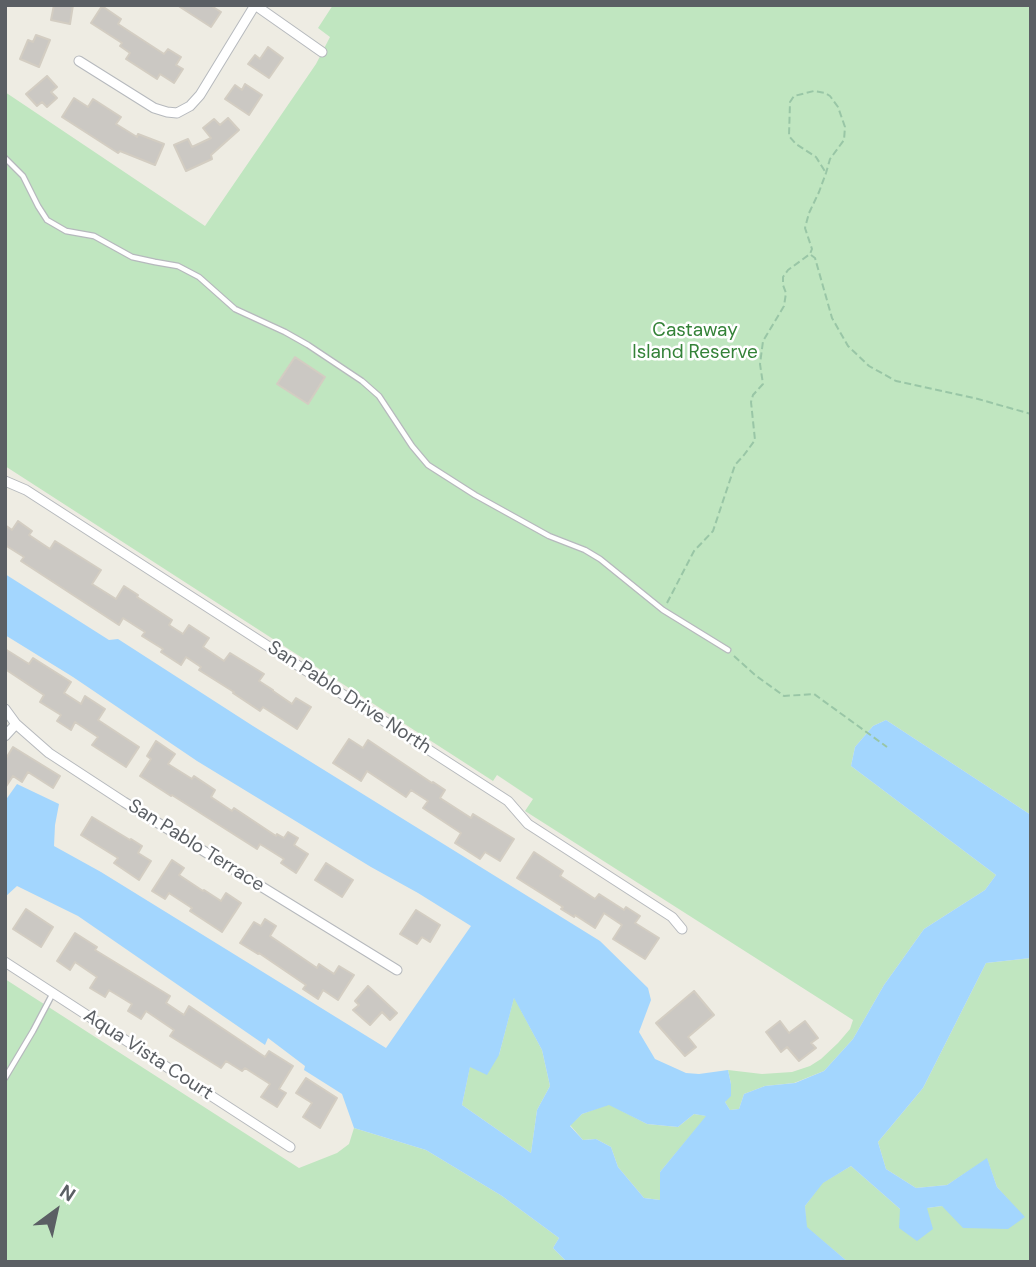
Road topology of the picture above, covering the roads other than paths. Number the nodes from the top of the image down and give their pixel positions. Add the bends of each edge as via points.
1 (255, 5) edge
2 (322, 52) dead end
3 (79, 61) dead end
4 (5, 158) edge
5 (5, 481) edge
6 (728, 650) road end
7 (5, 709) edge
8 (16, 724) junction
9 (5, 736) edge
10 (682, 929) dead end
11 (5, 962) edge
12 (397, 970) dead end
13 (53, 993) junction
14 (5, 1077) edge
15 (290, 1147) dead end

1 - 2 street
1 - 3 street via 200,95 177,113 154,108
4 - 6 lane via 23,176 47,220 66,231 94,236 132,257 178,266 199,277 235,309 308,345 379,396 428,465 549,537 600,559 663,610
5 - 10 street, San Pablo Drive North via 26,490 508,801 528,824 672,917
7 - 8 street, San Pablo Terrace
8 - 9 street
8 - 12 street, San Pablo Terrace via 48,752 124,802
11 - 13 street, Aqua Vista Court
13 - 14 lane
13 - 15 street, Aqua Vista Court

